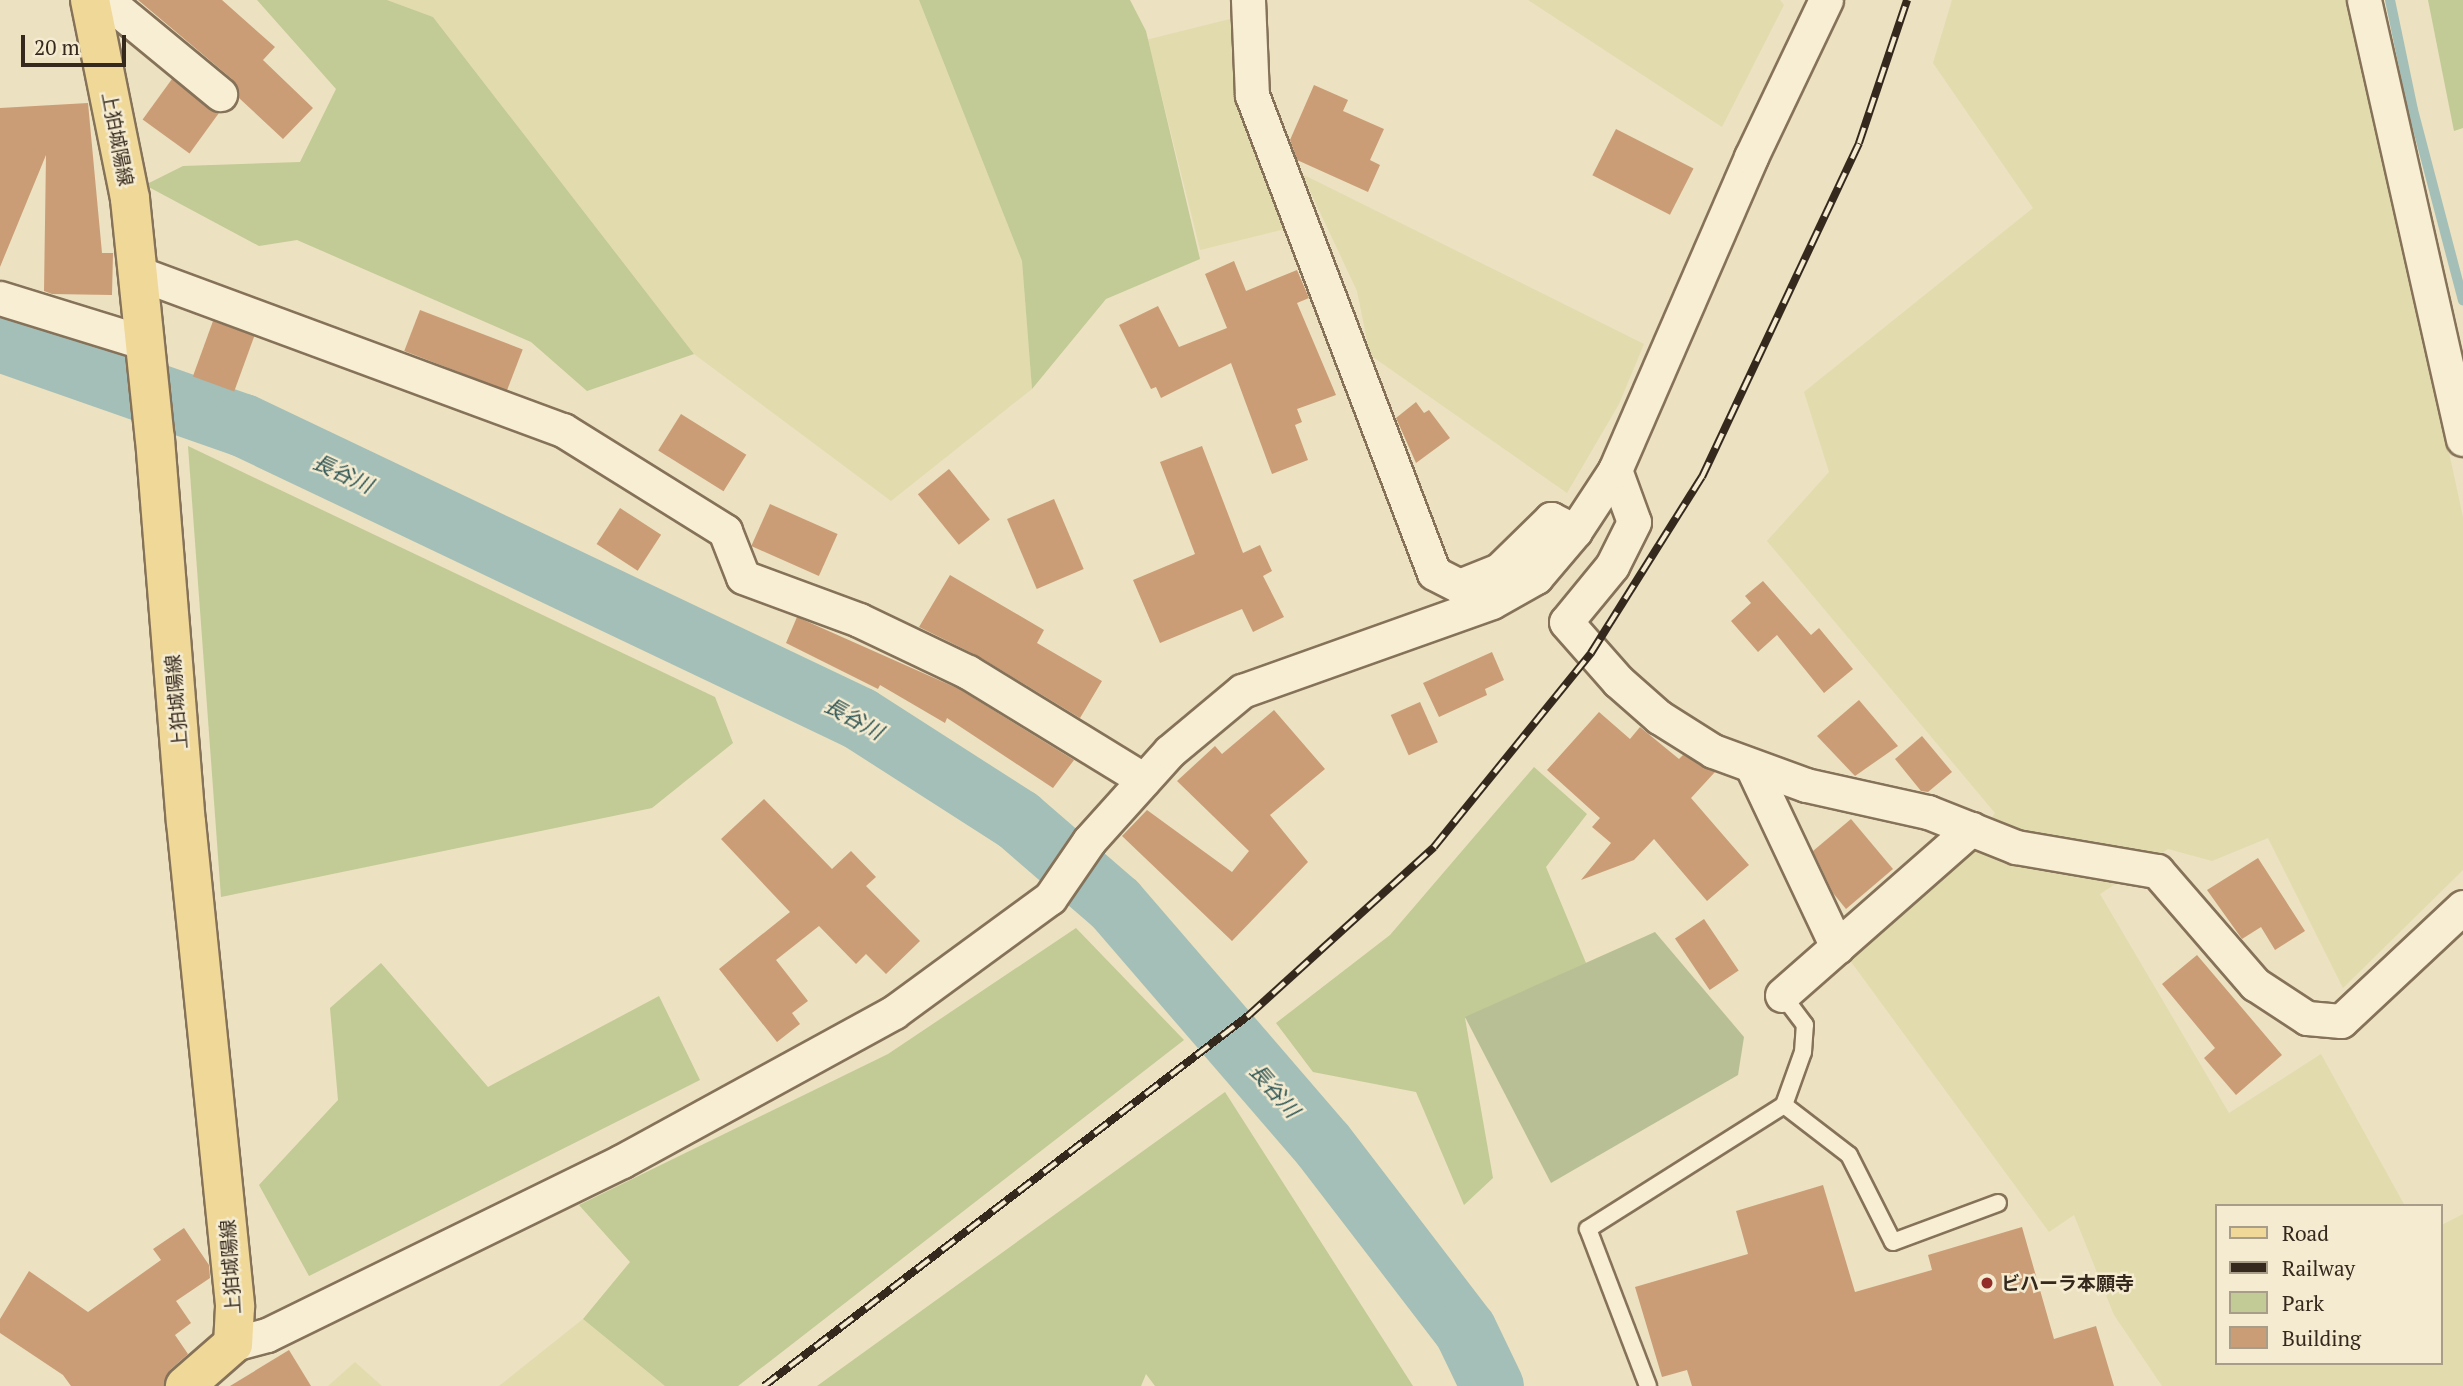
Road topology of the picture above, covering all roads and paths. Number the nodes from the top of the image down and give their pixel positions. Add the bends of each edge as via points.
1 (90, 0) edge
2 (106, 0) edge
3 (1248, 0) edge
4 (1826, 0) edge
5 (2364, 0) edge
6 (220, 94) dead end
7 (138, 274) junction
8 (0, 298) edge
9 (147, 356) junction
10 (2463, 439) edge
11 (1615, 470) junction
12 (1575, 531) junction
13 (1753, 769) junction
14 (1144, 780) junction
15 (1971, 829) junction
16 (2463, 907) edge
17 (1837, 947) junction
18 (1782, 995) joint
19 (1784, 1105) junction
20 (1998, 1203) dead end
21 (233, 1344) junction
22 (195, 1383) edge
23 (1648, 1386) edge

1 - 7 main road, 上狛城陽線 via 130,199
2 - 6 street
3 - 12 street via 1252,95 1434,573 1459,586 1499,570 1551,519
4 - 11 street via 1751,157
5 - 10 street
7 - 9 main road, 上狛城陽線
7 - 14 street via 563,430 725,531 743,578 859,620 968,672
8 - 9 street
9 - 21 main road, 上狛城陽線 via 186,822 235,1307
11 - 12 street
11 - 13 street via 1634,522 1612,566 1566,622 1618,681 1659,717 1713,751
12 - 14 street via 1536,577 1492,602 1242,691 1170,751
13 - 15 street via 1928,812
13 - 17 street
14 - 21 street via 1089,841 1050,898 894,1012 622,1161 267,1335
15 - 16 street via 2016,847 2157,872 2255,984 2307,1018 2341,1021
15 - 17 street
17 - 18 street
18 - 19 lane via 1805,1025 1803,1052
19 - 20 lane via 1849,1155 1892,1242
19 - 23 lane via 1588,1229
21 - 22 main road

